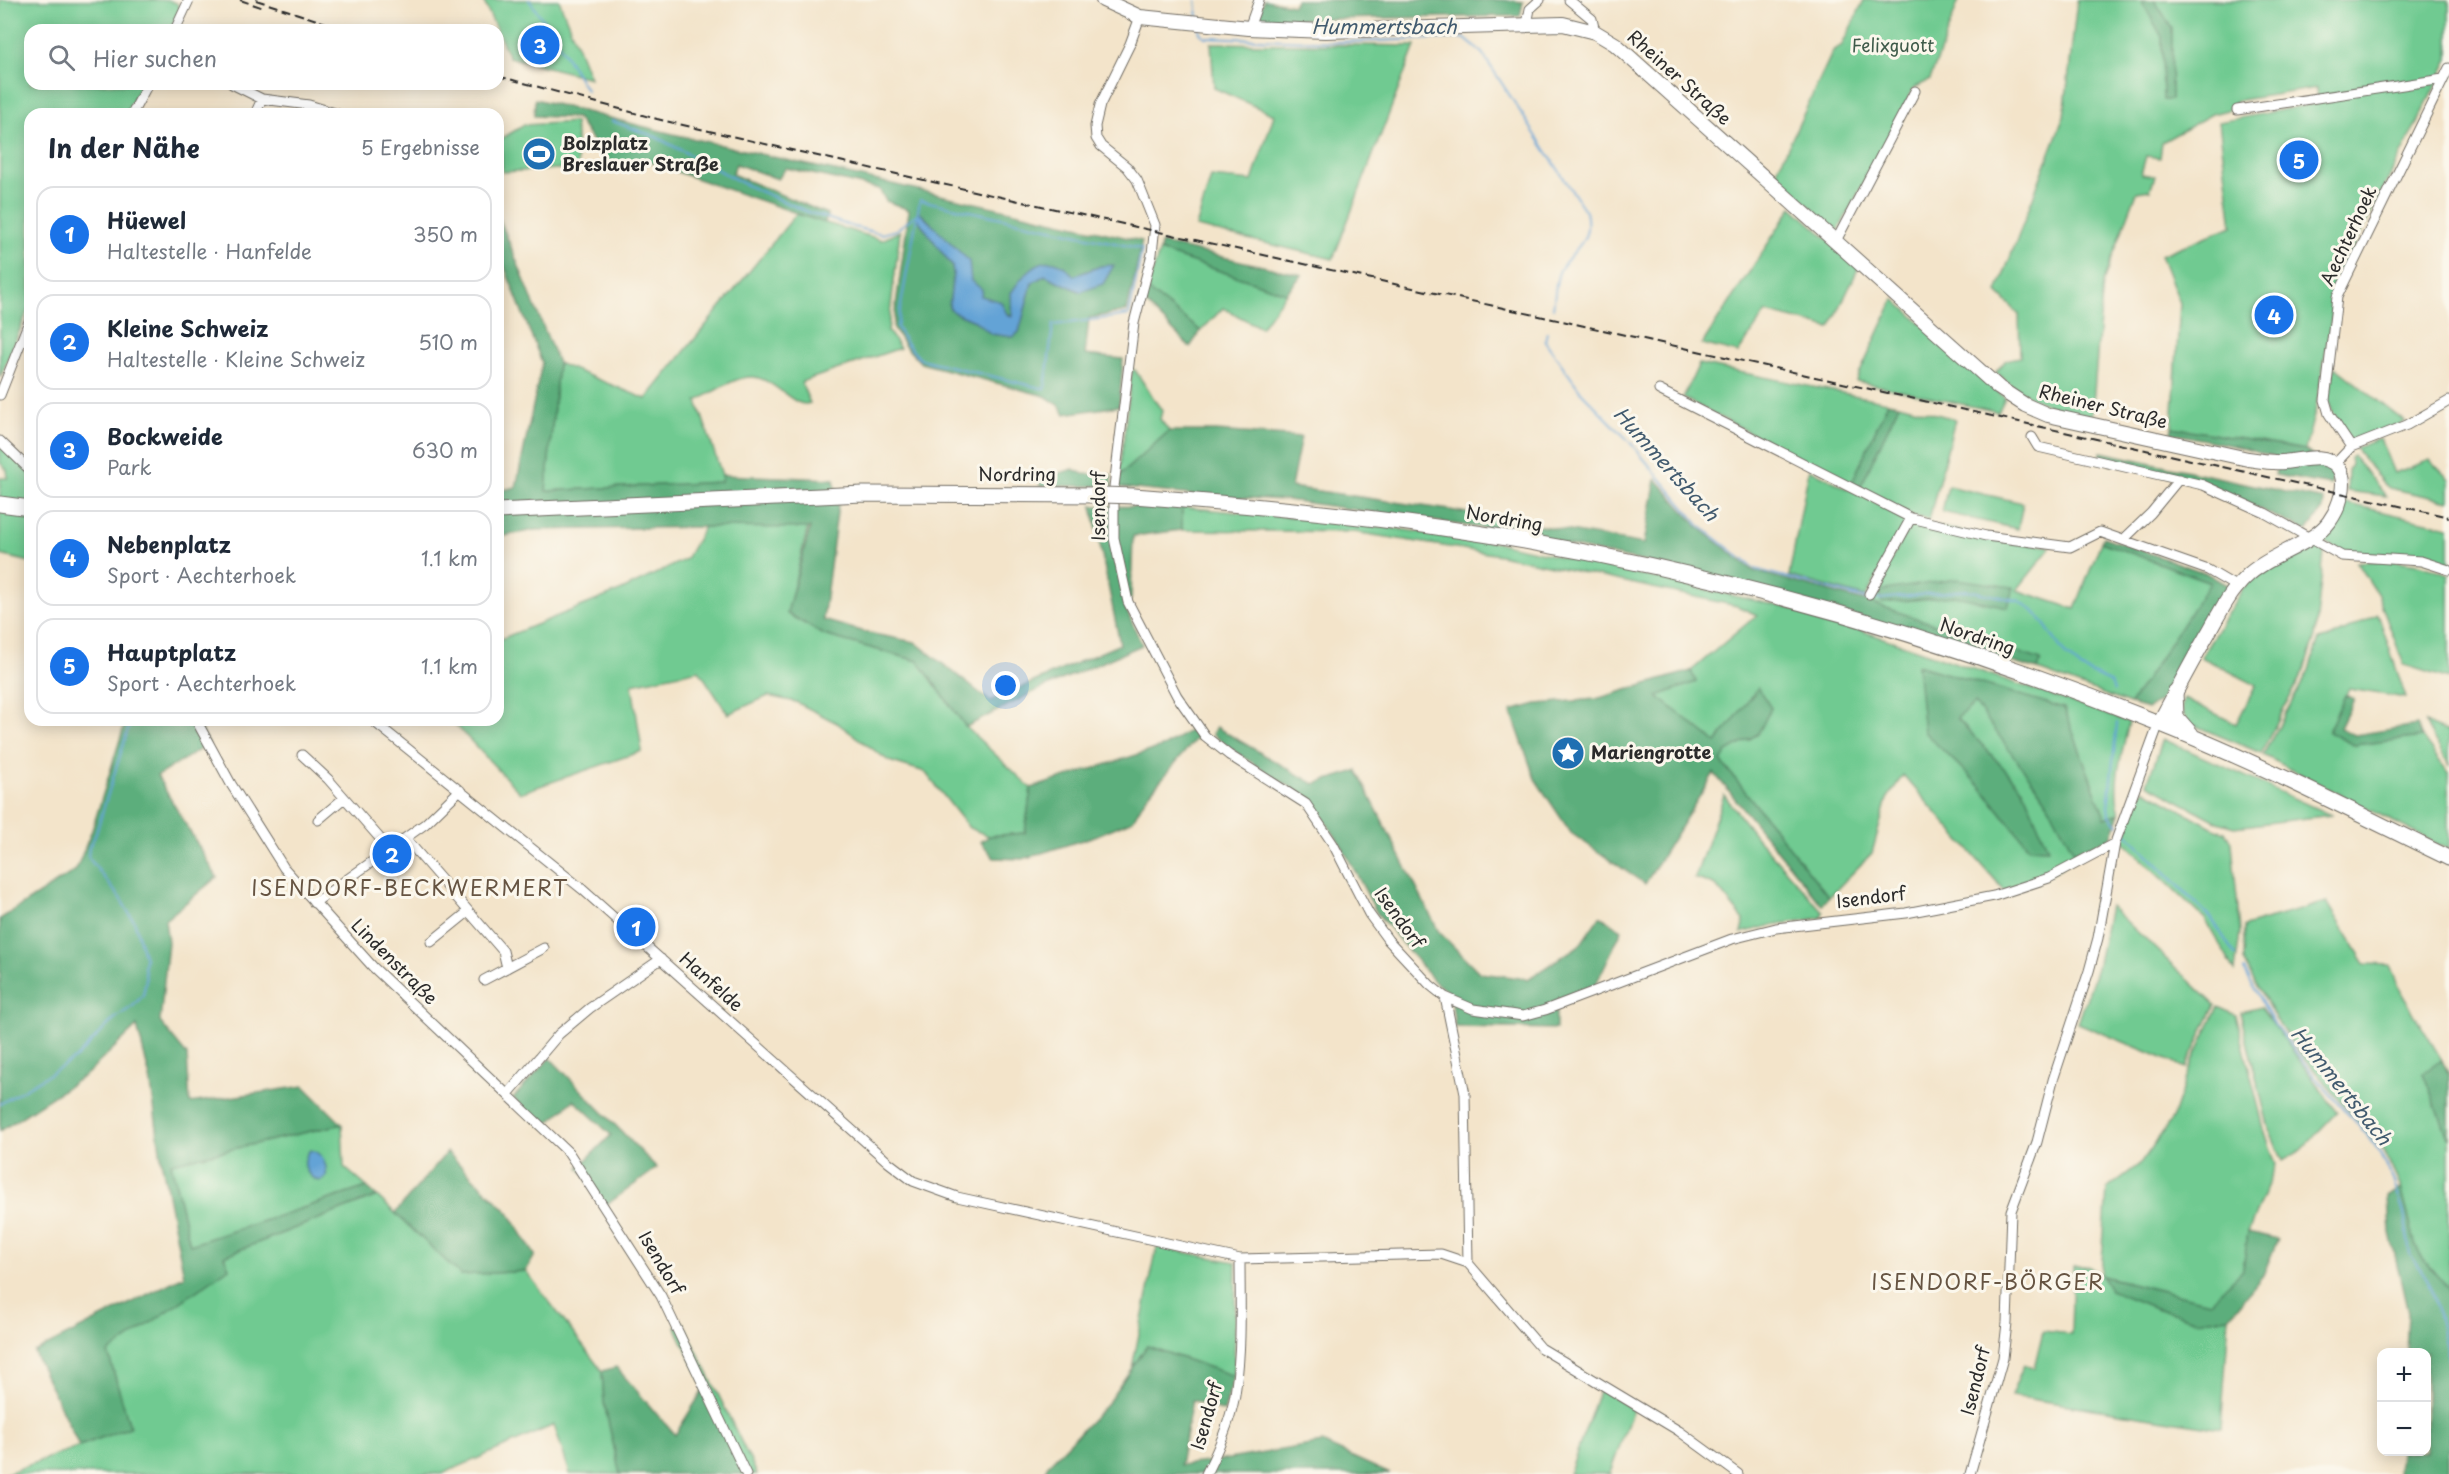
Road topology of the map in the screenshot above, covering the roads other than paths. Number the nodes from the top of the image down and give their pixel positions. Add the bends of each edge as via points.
1 (188, 0) edge
2 (1103, 0) edge
3 (1259, 0) edge
4 (1540, 0) edge
5 (1569, 0) edge
6 (1140, 17) junction
7 (178, 24) edge
8 (1527, 24) junction
9 (1248, 28) junction
10 (1595, 32) junction
11 (2449, 68) edge
12 (2444, 79) junction
13 (145, 90) edge
14 (244, 90) edge
15 (1915, 91) dead end
16 (262, 99) junction
17 (135, 108) edge
18 (258, 108) edge
19 (319, 108) edge
20 (2237, 110) dead end
21 (1836, 241) junction
22 (24, 334) edge
23 (1659, 390) dead end
24 (0, 395) edge
25 (2449, 401) edge
26 (2032, 437) dead end
27 (0, 441) edge
28 (2351, 447) junction
29 (24, 464) edge
30 (2335, 464) junction
31 (2179, 478) junction
32 (0, 504) edge
33 (24, 507) edge
34 (504, 511) edge
35 (1911, 518) junction
36 (2310, 537) junction
37 (2124, 539) junction
38 (2449, 570) edge
39 (2237, 587) junction
40 (1869, 594) dead end
41 (2175, 692) junction
42 (2159, 723) junction
43 (199, 726) edge
44 (380, 726) edge
45 (2196, 738) junction
46 (302, 755) dead end
47 (460, 790) junction
48 (344, 798) junction
49 (318, 820) dead end
50 (406, 839) junction
51 (2116, 839) junction
52 (390, 850) junction
53 (2449, 858) edge
54 (314, 903) junction
55 (468, 912) junction
56 (431, 942) dead end
57 (544, 948) dead end
58 (661, 959) junction
59 (507, 968) junction
60 (484, 980) dead end
61 (1445, 997) junction
62 (508, 1094) junction
63 (1240, 1259) junction
64 (1467, 1263) junction
65 (746, 1474) edge
66 (1206, 1474) edge
67 (1738, 1474) edge
68 (1970, 1474) edge

1 - 7 street
2 - 6 street, Rheiner Straße
3 - 9 street
4 - 8 street via 1530,9
5 - 10 street via 1592,19
6 - 9 street, Rheiner Straße
6 - 61 street, Isendorf via 1100,105 1095,126 1101,146 1137,180 1155,225 1134,323 1114,487 1114,538 1128,602 1177,696 1205,736 1306,804 1333,844 1369,914 1430,986
8 - 9 street, Rheiner Straße via 1325,31
8 - 10 street, Rheiner Straße via 1563,24
10 - 21 street, Rheiner Straße via 1615,44
11 - 12 street, Aechterhoek
12 - 20 street
12 - 28 street, Aechterhoek via 2337,297 2325,400 2329,414
13 - 17 street
14 - 16 street
15 - 21 street
16 - 18 street
16 - 19 street
21 - 30 street, Rheiner Straße via 2000,388 2025,405 2048,415 2248,459 2276,463 2326,459
22 - 24 street
23 - 35 street
25 - 28 street via 2407,425
26 - 31 street via 2038,447
27 - 29 street
28 - 30 street
30 - 36 street, Isendorf via 2343,482 2335,510 2327,524
31 - 36 street via 2203,485
31 - 37 street
32 - 33 main road
34 - 42 main road, Nordring, bridge via 863,494 1134,496 1334,514 1568,550 1793,601 1916,637
35 - 37 street via 1986,536 2070,547 2100,532
35 - 40 street
36 - 38 street via 2342,556 2421,561
36 - 39 street, Isendorf via 2262,564
37 - 39 street via 2208,570
39 - 41 street, Isendorf
41 - 42 street, Isendorf
41 - 45 main road via 2176,717
42 - 45 main road, Nordring
42 - 51 street, Isendorf
43 - 54 street, Lindenstraße via 268,846
44 - 47 street, Hanfelde
45 - 53 main road, Nordring
46 - 48 street
47 - 50 street
47 - 58 street, Hanfelde
48 - 49 street
48 - 52 street
50 - 52 street
50 - 55 street
51 - 61 street, Isendorf via 2049,878 1994,896 1906,914 1776,928 1732,939 1523,1016 1473,1009
51 - 68 street, Isendorf via 2089,971 2037,1142 2011,1211 2003,1358
52 - 54 street
54 - 62 street, Lindenstraße via 373,967
55 - 56 street
55 - 59 street via 503,951
57 - 59 street
58 - 62 street via 559,1034
58 - 63 street, Hanfelde via 913,1182 957,1197
59 - 60 street
61 - 64 street via 1465,1094
62 - 65 street, Isendorf via 569,1153 626,1239 661,1296
63 - 64 street via 1441,1254
63 - 66 street, Isendorf via 1236,1388 1231,1413
64 - 67 street via 1541,1348 1679,1431

